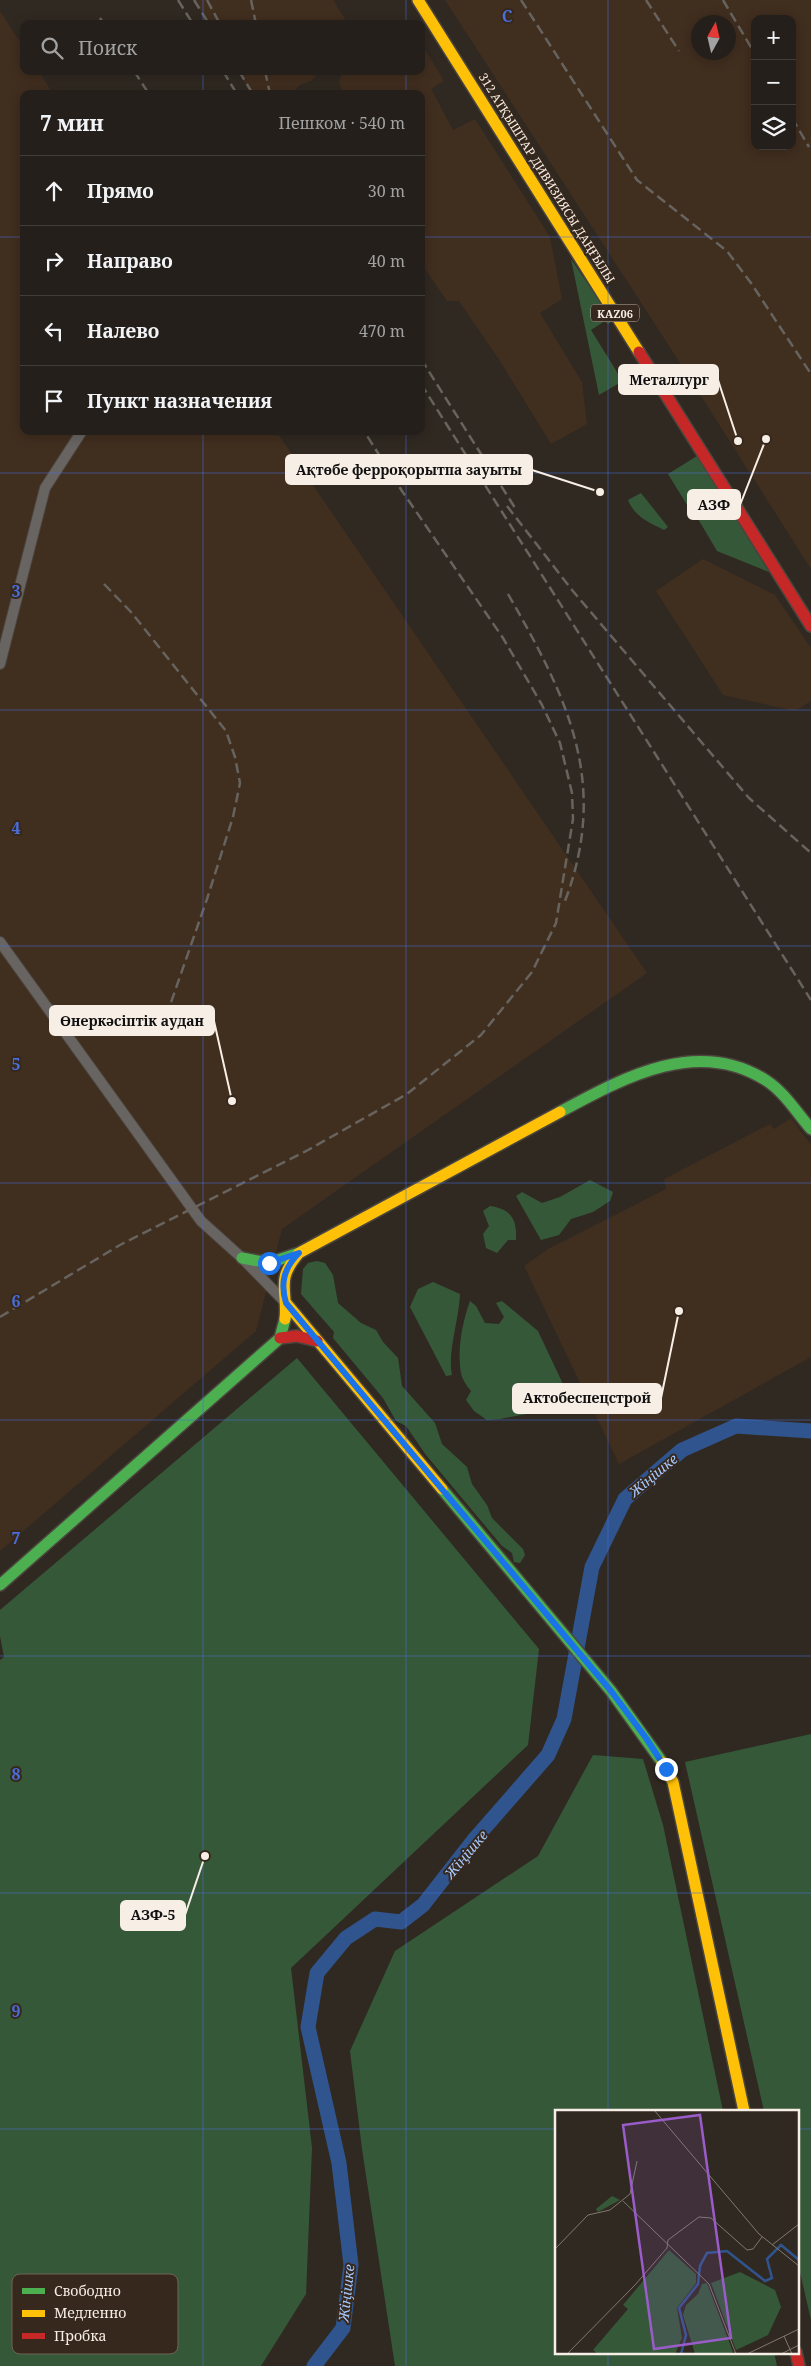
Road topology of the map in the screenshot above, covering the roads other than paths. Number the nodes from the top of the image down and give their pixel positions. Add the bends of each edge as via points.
1 (418, 0) edge
2 (79, 435) edge
3 (811, 626) edge
4 (0, 664) edge
5 (0, 942) edge
6 (811, 1129) edge
7 (299, 1253) junction
8 (242, 1258) junction
9 (286, 1303) junction
10 (280, 1338) junction
11 (317, 1341) junction
12 (0, 1585) edge
13 (744, 2110) edge

1 - 3 main road, 312 АТҚЫШТАР ДИВИЗИЯСЫ ДАҢҒЫЛЫ / KАZ06
2 - 4 street via 45,488
5 - 8 street via 201,1221
6 - 7 main road via 776,1089 758,1076 708,1063 656,1066 592,1095
7 - 8 main road via 269,1263
7 - 9 main road via 285,1272 282,1285
8 - 9 street
9 - 10 main road via 286,1323
9 - 11 main road
10 - 11 main road via 297,1336
10 - 12 main road
11 - 13 main road via 611,1691 673,1782

